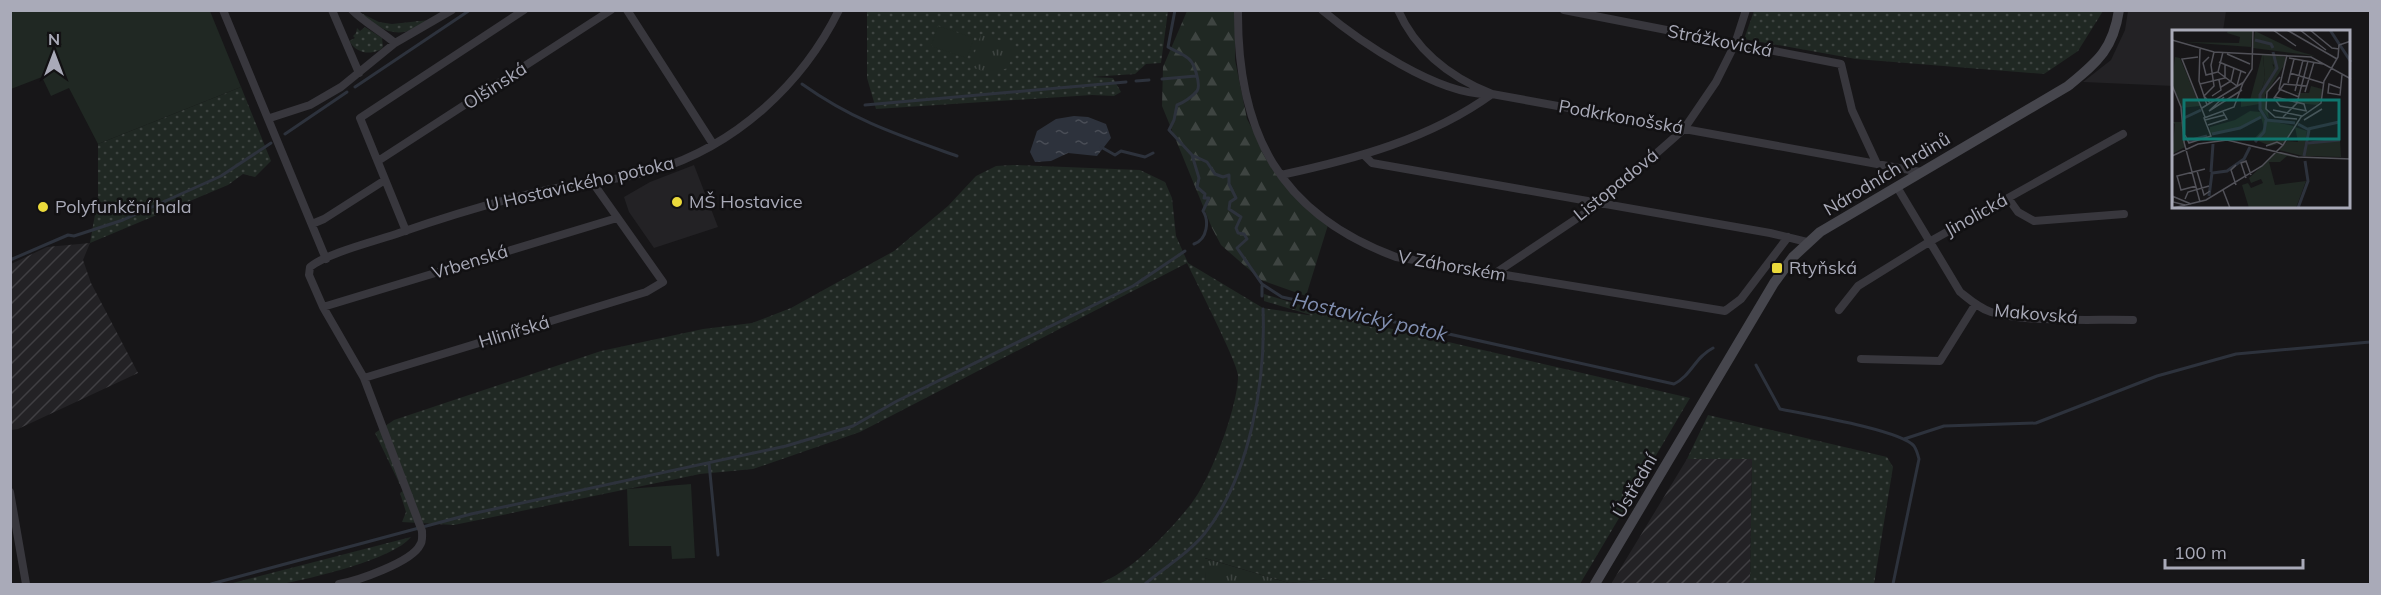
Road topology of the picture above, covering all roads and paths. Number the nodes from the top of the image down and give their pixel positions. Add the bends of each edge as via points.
1 (223, 10) edge
2 (332, 10) edge
3 (352, 10) edge
4 (452, 10) edge
5 (524, 10) edge
6 (611, 10) edge
7 (627, 10) edge
8 (839, 10) edge
9 (1238, 10) edge
10 (1322, 10) edge
11 (1398, 10) edge
12 (1564, 10) edge
13 (1746, 10) edge
14 (2119, 10) edge
15 (395, 44) junction
16 (1735, 44) junction
17 (359, 73) junction
18 (1492, 94) junction
19 (270, 118) junction
20 (1684, 129) junction
21 (2123, 134) dead end
22 (713, 144) junction
23 (1364, 155) junction
24 (378, 161) junction
25 (1877, 164) junction
26 (1921, 172) junction
27 (1281, 175) junction
28 (385, 180) junction
29 (593, 183) junction
30 (1897, 187) junction
31 (2008, 198) junction
32 (1600, 202) junction
33 (2124, 214) dead end
34 (617, 218) junction
35 (312, 224) junction
36 (406, 231) junction
37 (1788, 237) junction
38 (1807, 242) junction
39 (1929, 242) junction
40 (326, 259) junction
41 (1494, 274) junction
42 (1975, 305) junction
43 (323, 307) junction
44 (1839, 310) dead end
45 (2133, 320) dead end
46 (1861, 359) dead end
47 (364, 378) junction
48 (1702, 403) joint
49 (10, 492) edge
50 (26, 585) edge
51 (339, 585) edge
52 (1595, 585) edge

1 - 19 street
2 - 17 street
3 - 15 street
4 - 15 street
5 - 24 street via 360,118
6 - 24 street, Olšinská
7 - 22 street
8 - 22 street, U Hostavického potoka via 813,54 774,100
9 - 27 street, V Záhorském via 1240,63 1254,130
10 - 18 street via 1394,61 1474,95
11 - 18 street, Podkrkonošská via 1434,60 1470,85
12 - 16 street, Strážkovická
13 - 16 street, Listopadová
14 - 26 street, Národních hrdinů via 2114,35 2098,62 2068,86
15 - 17 street
16 - 20 street, Listopadová via 1716,82
16 - 25 street, Strážkovická via 1841,64 1852,110
17 - 19 street via 310,105
18 - 20 street, Podkrkonošská
18 - 23 street via 1428,131
19 - 35 street
20 - 25 street, Podkrkonošská
20 - 32 street, Listopadová
21 - 31 street, Jinolická
22 - 29 street, U Hostavického potoka via 655,170
23 - 27 street
23 - 32 street via 1372,162
24 - 28 street
25 - 26 street, Podkrkonošská
26 - 30 street, Národních hrdinů
27 - 41 street, V Záhorském via 1309,210 1353,239 1396,257
28 - 35 street
28 - 36 street
29 - 34 street
29 - 36 street, U Hostavického potoka via 501,200
30 - 38 street, Národních hrdinů
30 - 39 street, Makovská
31 - 33 street via 2018,212 2034,221
31 - 39 street, Jinolická
32 - 37 street
32 - 41 street, Listopadová
34 - 43 street, Vrbenská
34 - 47 street, Hlinířská via 663,282 646,292
35 - 40 street
36 - 40 street, U Hostavického potoka
37 - 38 street
37 - 41 street, V Záhorském via 1742,299 1725,311
38 - 48 street, Národních hrdinů via 1774,283
39 - 42 street, Makovská via 1960,292
39 - 44 street, Jinolická via 1858,286
40 - 43 street, U Hostavického potoka via 310,267 309,274
42 - 45 street, Makovská via 2020,316
42 - 46 street via 1940,361
43 - 47 street
47 - 51 street via 421,528 422,541 417,550 380,572
48 - 52 street, Ústřední
49 - 50 street

